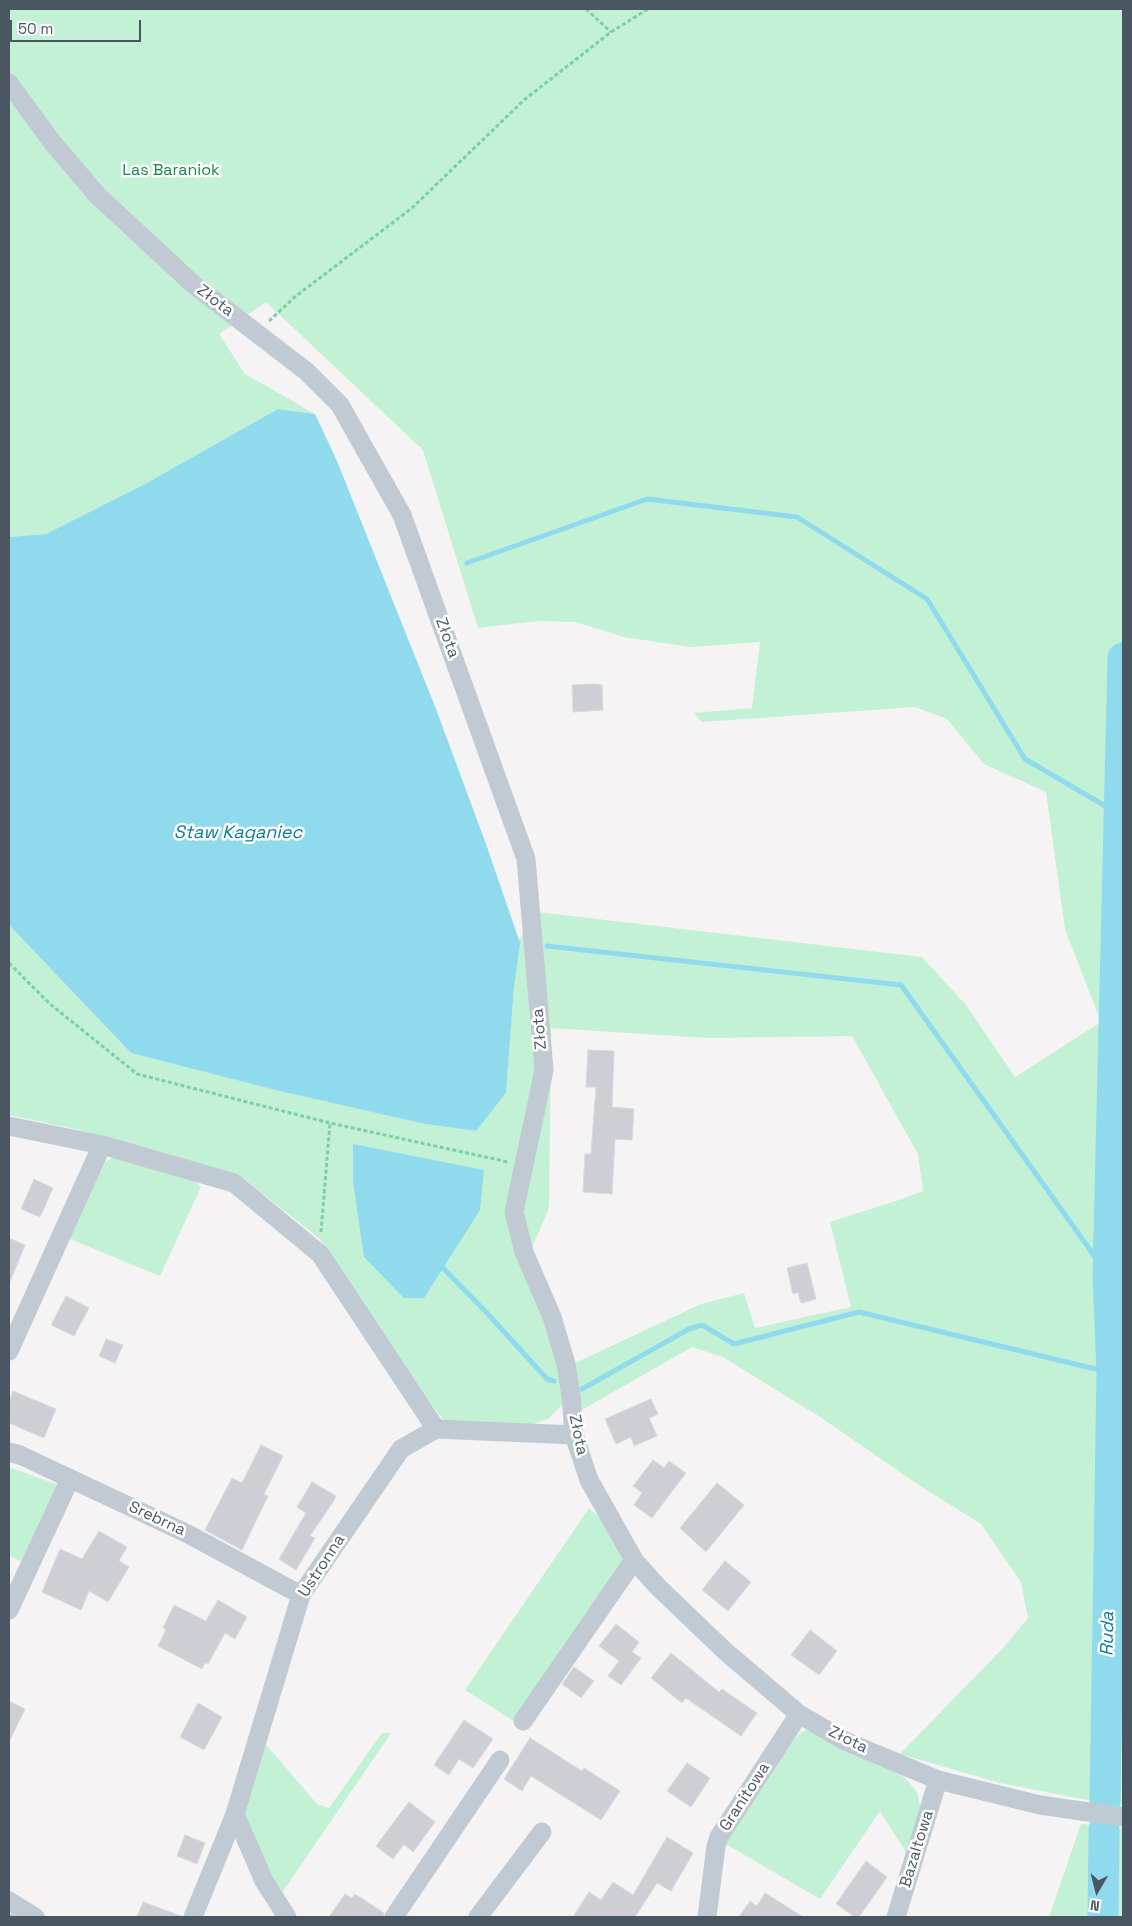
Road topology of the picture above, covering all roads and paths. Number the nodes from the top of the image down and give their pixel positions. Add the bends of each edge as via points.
1 (586, 9) edge
2 (648, 9) edge
3 (611, 32) junction
4 (9, 82) edge
5 (256, 332) junction
6 (9, 962) edge
7 (330, 1123) junction
8 (9, 1126) edge
9 (102, 1145) junction
10 (522, 1165) junction
11 (320, 1254) junction
12 (9, 1351) edge
13 (436, 1429) junction
14 (574, 1435) junction
15 (9, 1452) edge
16 (70, 1479) junction
17 (634, 1560) junction
18 (301, 1595) junction
19 (9, 1610) edge
20 (799, 1714) junction
21 (523, 1721) dead end
22 (500, 1760) dead end
23 (938, 1780) junction
24 (235, 1814) junction
25 (1123, 1817) edge
26 (542, 1832) dead end
27 (9, 1901) edge
28 (35, 1917) edge
29 (193, 1917) edge
30 (287, 1917) edge
31 (394, 1917) edge
32 (478, 1917) edge
33 (707, 1917) edge
34 (896, 1917) edge

1 - 3 path
2 - 3 path
3 - 5 path via 524,100 412,208 296,296
4 - 5 street, Złota via 52,142 97,194 194,286
5 - 10 street, Złota via 306,371 340,405 402,515 526,859 544,1070
6 - 7 path via 50,1004 137,1074
7 - 10 path
7 - 11 path
8 - 9 street
9 - 11 street via 234,1183
9 - 12 street
10 - 14 street, Złota via 514,1212 524,1252 552,1317 566,1364
11 - 13 street
13 - 14 street
13 - 18 street, Ustronna via 400,1449
14 - 17 street, Złota via 589,1480
15 - 16 street, Srebrna
16 - 18 street, Srebrna via 188,1534
16 - 19 street
17 - 20 street, Złota via 726,1652
17 - 21 street
18 - 24 street, Ustronna
20 - 23 street, Złota via 845,1741
20 - 33 street, Granitowa via 719,1837
22 - 31 street
23 - 25 street, Złota via 1040,1805
23 - 34 street, Bazaltowa
24 - 29 street, Ustronna
24 - 30 street via 264,1881
26 - 32 street
27 - 28 street

